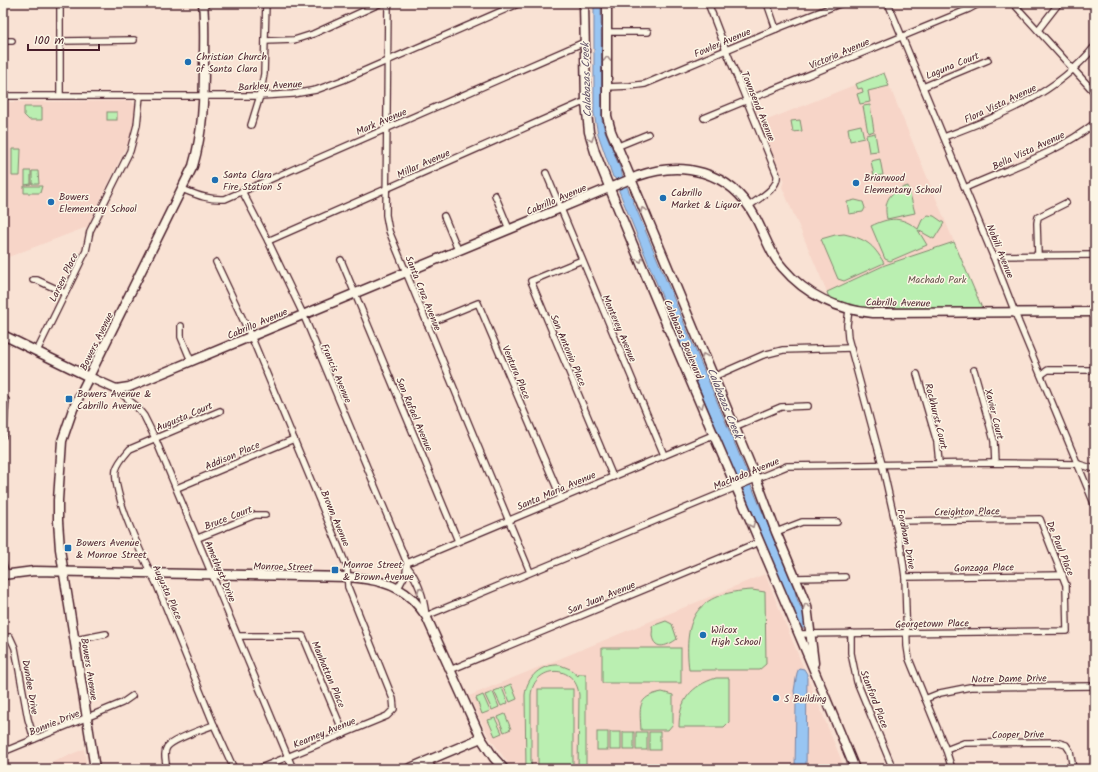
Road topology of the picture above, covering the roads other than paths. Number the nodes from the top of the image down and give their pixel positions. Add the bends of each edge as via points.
1 (60, 3) edge
2 (203, 3) edge
3 (266, 3) edge
4 (381, 3) edge
5 (388, 3) edge
6 (520, 3) edge
7 (584, 3) edge
8 (607, 3) edge
9 (708, 3) edge
10 (767, 3) edge
11 (825, 3) edge
12 (842, 3) edge
13 (888, 3) edge
14 (980, 3) edge
15 (1013, 3) edge
16 (1059, 3) edge
17 (827, 9) junction
18 (776, 29) junction
19 (1038, 30) junction
20 (608, 32) junction
21 (648, 32) dead end
22 (902, 37) junction
23 (134, 40) dead end
24 (3, 41) edge
25 (12, 41) dead end
26 (61, 41) junction
27 (266, 41) junction
28 (585, 43) junction
29 (1095, 46) edge
30 (726, 50) junction
31 (988, 60) dead end
32 (387, 61) junction
33 (1073, 69) junction
34 (607, 87) junction
35 (923, 87) junction
36 (1095, 93) edge
37 (60, 95) junction
38 (3, 96) edge
39 (140, 96) junction
40 (204, 96) junction
41 (260, 96) junction
42 (747, 101) junction
43 (586, 103) junction
44 (704, 118) dead end
45 (1095, 123) edge
46 (251, 125) dead end
47 (387, 128) junction
48 (648, 134) dead end
49 (944, 137) junction
50 (616, 147) junction
51 (546, 173) dead end
52 (624, 181) junction
53 (609, 187) junction
54 (387, 188) junction
55 (965, 188) junction
56 (182, 189) junction
57 (242, 191) junction
58 (495, 195) dead end
59 (1066, 203) dead end
60 (749, 206) junction
61 (560, 208) junction
62 (444, 216) dead end
63 (509, 229) junction
64 (268, 241) junction
65 (458, 250) junction
66 (1038, 255) junction
67 (1095, 255) edge
68 (993, 256) junction
69 (341, 260) dead end
70 (582, 260) junction
71 (216, 262) dead end
72 (406, 272) junction
73 (33, 280) dead end
74 (65, 293) junction
75 (355, 294) junction
76 (849, 310) junction
77 (1016, 312) junction
78 (1095, 312) edge
79 (303, 314) junction
80 (427, 324) junction
81 (181, 326) dead end
82 (3, 335) edge
83 (251, 336) junction
84 (851, 348) junction
85 (36, 351) junction
86 (191, 361) junction
87 (974, 370) dead end
88 (1095, 370) edge
89 (917, 374) dead end
90 (1041, 375) junction
91 (89, 377) junction
92 (713, 377) junction
93 (116, 389) junction
94 (4, 400) edge
95 (808, 406) dead end
96 (220, 411) dead end
97 (734, 427) junction
98 (713, 435) junction
99 (3, 436) edge
100 (156, 438) junction
101 (294, 439) junction
102 (664, 456) junction
103 (995, 463) junction
104 (882, 464) junction
105 (939, 464) junction
106 (1078, 464) junction
107 (1095, 469) edge
108 (613, 477) junction
109 (753, 480) junction
110 (738, 486) junction
111 (177, 488) junction
112 (561, 498) junction
113 (1095, 506) edge
114 (265, 515) dead end
115 (1040, 519) joint
116 (509, 520) junction
117 (895, 521) junction
118 (836, 522) dead end
119 (776, 532) junction
120 (198, 538) junction
121 (458, 541) junction
122 (759, 542) junction
123 (3, 564) edge
124 (407, 564) junction
125 (64, 572) junction
126 (530, 572) junction
127 (151, 573) junction
128 (4, 575) edge
129 (212, 575) junction
130 (1063, 575) junction
131 (348, 577) junction
132 (845, 577) dead end
133 (905, 577) junction
134 (795, 578) junction
135 (398, 588) junction
136 (426, 616) junction
137 (1067, 631) joint
138 (908, 632) junction
139 (810, 633) junction
140 (851, 633) junction
141 (106, 634) dead end
142 (798, 634) junction
143 (239, 636) junction
144 (3, 638) edge
145 (75, 640) junction
146 (450, 670) junction
147 (815, 672) junction
148 (1095, 686) edge
149 (132, 696) dead end
150 (925, 699) junction
151 (394, 709) joint
152 (87, 717) junction
153 (214, 725) junction
154 (344, 734) junction
155 (481, 738) junction
156 (34, 739) junction
157 (946, 750) junction
158 (3, 752) edge
159 (288, 757) junction
160 (428, 761) junction
161 (95, 769) edge
162 (167, 769) edge
163 (234, 769) edge
164 (258, 769) edge
165 (293, 769) edge
166 (408, 769) edge
167 (433, 769) edge
168 (504, 769) edge
169 (855, 769) edge
170 (893, 769) edge
171 (952, 769) edge
172 (1073, 769) edge

1 - 26 street
2 - 40 street, Bowers Avenue
3 - 27 street
4 - 27 street via 313,34 294,40
5 - 32 street, Santa Cruz Avenue
6 - 32 street, Barkley Avenue
7 - 28 street, Calabazas Boulevard
8 - 20 street, Calabazas Boulevard
9 - 30 street, Townsend Avenue
10 - 18 street
11 - 17 street
12 - 17 street, Fowler Avenue
13 - 22 street, Nobili Avenue
14 - 22 street, Victoria Avenue
15 - 19 street
16 - 19 street
17 - 18 street, Fowler Avenue
18 - 30 street, Fowler Avenue
19 - 33 street
20 - 21 street
34 -> 20 street, Calabazas Boulevard
22 - 35 street, Nobili Avenue
22 - 42 street, Victoria Avenue
23 - 26 street
24 - 25 street
26 - 37 street
27 - 41 street
28 - 43 street, Calabazas Boulevard
28 - 47 street, Mark Avenue
29 - 33 street, Flora Vista Avenue
30 - 34 street, Fowler Avenue via 646,84
30 - 42 street, Townsend Avenue
31 - 35 street, Laguna Court
32 - 41 street, Barkley Avenue via 316,90
32 - 47 street, Santa Cruz Avenue
33 - 36 street
33 - 49 street, Flora Vista Avenue via 1038,96
34 - 50 street, Calabazas Boulevard via 607,116
35 - 49 street, Nobili Avenue
37 - 38 street, Barkley Avenue
37 - 39 street, Barkley Avenue
39 - 40 street, Barkley Avenue
39 - 74 street, Larsen Place via 137,125 130,151 90,231 86,251
40 - 41 street, Barkley Avenue
40 - 56 street, Bowers Avenue via 197,153
41 - 46 street
42 - 44 street, Victoria Avenue
42 - 60 street, Townsend Avenue via 778,177 775,185
43 -> 53 street, Calabazas Boulevard via 589,132
43 - 54 street, Millar Avenue
45 - 55 street, Bella Vista Avenue via 1051,151
47 - 54 street, Santa Cruz Avenue
47 - 57 street, Mark Avenue
48 - 50 street
49 - 55 street, Nobili Avenue
50 - 52 street, Calabazas Boulevard
51 - 61 street, Monterey Avenue
52 - 53 street, Cabrillo Avenue
52 - 60 street, Cabrillo Avenue via 649,172 683,168 710,174 736,192
92 -> 52 street, Calabazas Boulevard
53 - 61 street, Cabrillo Avenue
53 -> 98 street, Calabazas Boulevard
54 - 64 street, Millar Avenue
54 - 72 street, Santa Cruz Avenue via 387,224
55 - 68 street, Nobili Avenue
56 - 57 street, Mark Avenue via 202,198 214,199 225,199
56 - 91 street, Bowers Avenue
57 - 64 street, Francis Avenue
58 - 63 street
59 - 66 street via 1038,217
60 - 76 street, Cabrillo Avenue via 782,268 801,286 825,301
61 - 63 street, Cabrillo Avenue
61 - 70 street, Monterey Avenue
62 - 65 street
63 - 65 street, Cabrillo Avenue
64 - 79 street, Francis Avenue
65 - 72 street, Cabrillo Avenue
66 - 67 street
66 - 68 street
68 - 77 street, Nobili Avenue
69 - 75 street, San Rafael Avenue
70 - 102 street, Monterey Avenue
70 - 108 street, San Antonio Place via 531,281
71 - 83 street, Brown Avenue
72 - 75 street, Cabrillo Avenue
72 - 80 street, Santa Cruz Avenue
73 - 74 street
74 - 85 street, Larsen Place
75 - 79 street, Cabrillo Avenue
75 - 121 street, San Rafael Avenue
76 - 77 street, Cabrillo Avenue via 883,313
76 - 84 street, Fordham Drive via 847,325
77 - 78 street, Cabrillo Avenue
77 - 90 street, Nobili Avenue
79 - 83 street, Cabrillo Avenue
79 - 124 street, Francis Avenue
80 - 112 street, Ventura Place via 478,303
80 - 116 street, Santa Cruz Avenue
81 - 86 street via 181,337
82 - 85 street
83 - 86 street, Cabrillo Avenue
83 - 101 street, Brown Avenue
84 - 92 street via 783,350 763,355
84 - 104 street, Fordham Drive
85 - 91 street
86 - 93 street, Cabrillo Avenue via 129,387
87 - 103 street, Xavier Court via 992,430
88 - 90 street via 1048,370
89 - 105 street, Rockhurst Court via 937,442
90 - 106 street, Nobili Avenue
91 - 93 street
91 - 125 street, Bowers Avenue via 73,409 62,441 58,521
92 - 97 street, Calabazas Boulevard
93 - 100 street, Amethyst Drive via 140,411
94 - 99 street
95 - 97 street via 781,407
96 - 100 street, Augusta Court
97 - 109 street, Calabazas Boulevard
98 - 102 street, Santa Maria Avenue
98 - 110 street, Calabazas Boulevard
100 - 111 street, Amethyst Drive
100 - 127 street, Augusta Place via 130,449 116,469 116,489
101 - 111 street, Addison Place
101 - 131 street, Brown Avenue via 347,567
102 - 108 street, Santa Maria Avenue
103 - 105 street, Machado Avenue
103 - 106 street, Machado Avenue
104 - 105 street, Machado Avenue
104 - 109 street, Machado Avenue via 787,466
104 - 117 street, Fordham Drive
106 - 107 street, Machado Avenue
106 - 113 street, Nobili Avenue
108 - 112 street, Santa Maria Avenue
109 - 110 street, Machado Avenue
109 - 119 street, Calabazas Boulevard
110 -> 122 street, Calabazas Boulevard
110 - 126 street, Machado Avenue
111 - 120 street, Amethyst Drive
112 - 116 street, Santa Maria Avenue
114 - 120 street, Bruce Court via 255,515
115 - 117 street, Creighton Place
115 - 130 street, De Paul Place
116 - 121 street, Santa Maria Avenue
116 - 126 street, Santa Cruz Avenue
117 - 133 street, Fordham Drive
118 - 119 street via 802,522
119 - 134 street, Calabazas Boulevard
120 - 129 street, Amethyst Drive
121 - 124 street, Santa Maria Avenue
122 - 142 street, Calabazas Boulevard
122 - 146 street, San Juan Avenue
123 - 128 street
124 - 135 street
136 -> 124 street, Francis Avenue via 424,601 413,572
125 - 127 street, Monroe Street
125 - 128 street, Monroe Street via 30,571
125 - 145 street, Bowers Avenue
126 - 136 street, Machado Avenue
127 - 129 street, Monroe Street
127 - 153 street, Augusta Place
129 - 131 street, Monroe Street
129 - 143 street, Amethyst Drive
130 - 133 street, Gonzaga Place
130 - 137 street, De Paul Place via 1066,585
131 - 135 street, Monroe Street via 372,579
131 - 151 street, Brown Avenue via 348,587 393,698
132 - 134 street
133 - 138 street, Fordham Drive
139 -> 134 street, Calabazas Boulevard via 807,606
135 - 136 street, Monroe Street via 412,599
136 - 146 street, Monroe Street
137 - 138 street, Georgetown Place
138 - 140 street, Georgetown Place
138 - 150 street, Fordham Drive via 909,659
139 - 140 street, Georgetown Place
139 - 142 street, Georgetown Place
139 - 147 street, Calabazas Boulevard
140 - 170 street, Stanford Place via 851,653 858,682
141 - 145 street
142 - 147 street, Calabazas Boulevard
143 - 154 street, Manhattan Place via 303,636
143 - 159 street, Amethyst Drive
144 - 156 street, Dundee Drive via 10,637 15,648
145 - 152 street, Bowers Avenue
146 - 155 street, Monroe Street
147 - 169 street, Calabazas Boulevard
148 - 150 street, Notre Dame Drive via 970,687
149 - 152 street, Bonnie Drive via 122,703
150 - 157 street, Fordham Drive
151 - 154 street, Kearney Avenue via 388,716
152 - 156 street, Bonnie Drive
152 - 161 street, Bowers Avenue
153 - 162 street via 173,742 166,748 164,755
153 - 163 street
154 - 159 street, Kearney Avenue
155 - 160 street
155 - 168 street, Monroe Street
156 - 158 street, Bonnie Drive
157 - 171 street, Fordham Drive
157 - 172 street, Cooper Drive via 964,743 1056,742 1066,745 1070,751
159 - 164 street, Kearney Avenue
159 - 165 street, Amethyst Drive
160 - 166 street
160 - 167 street

